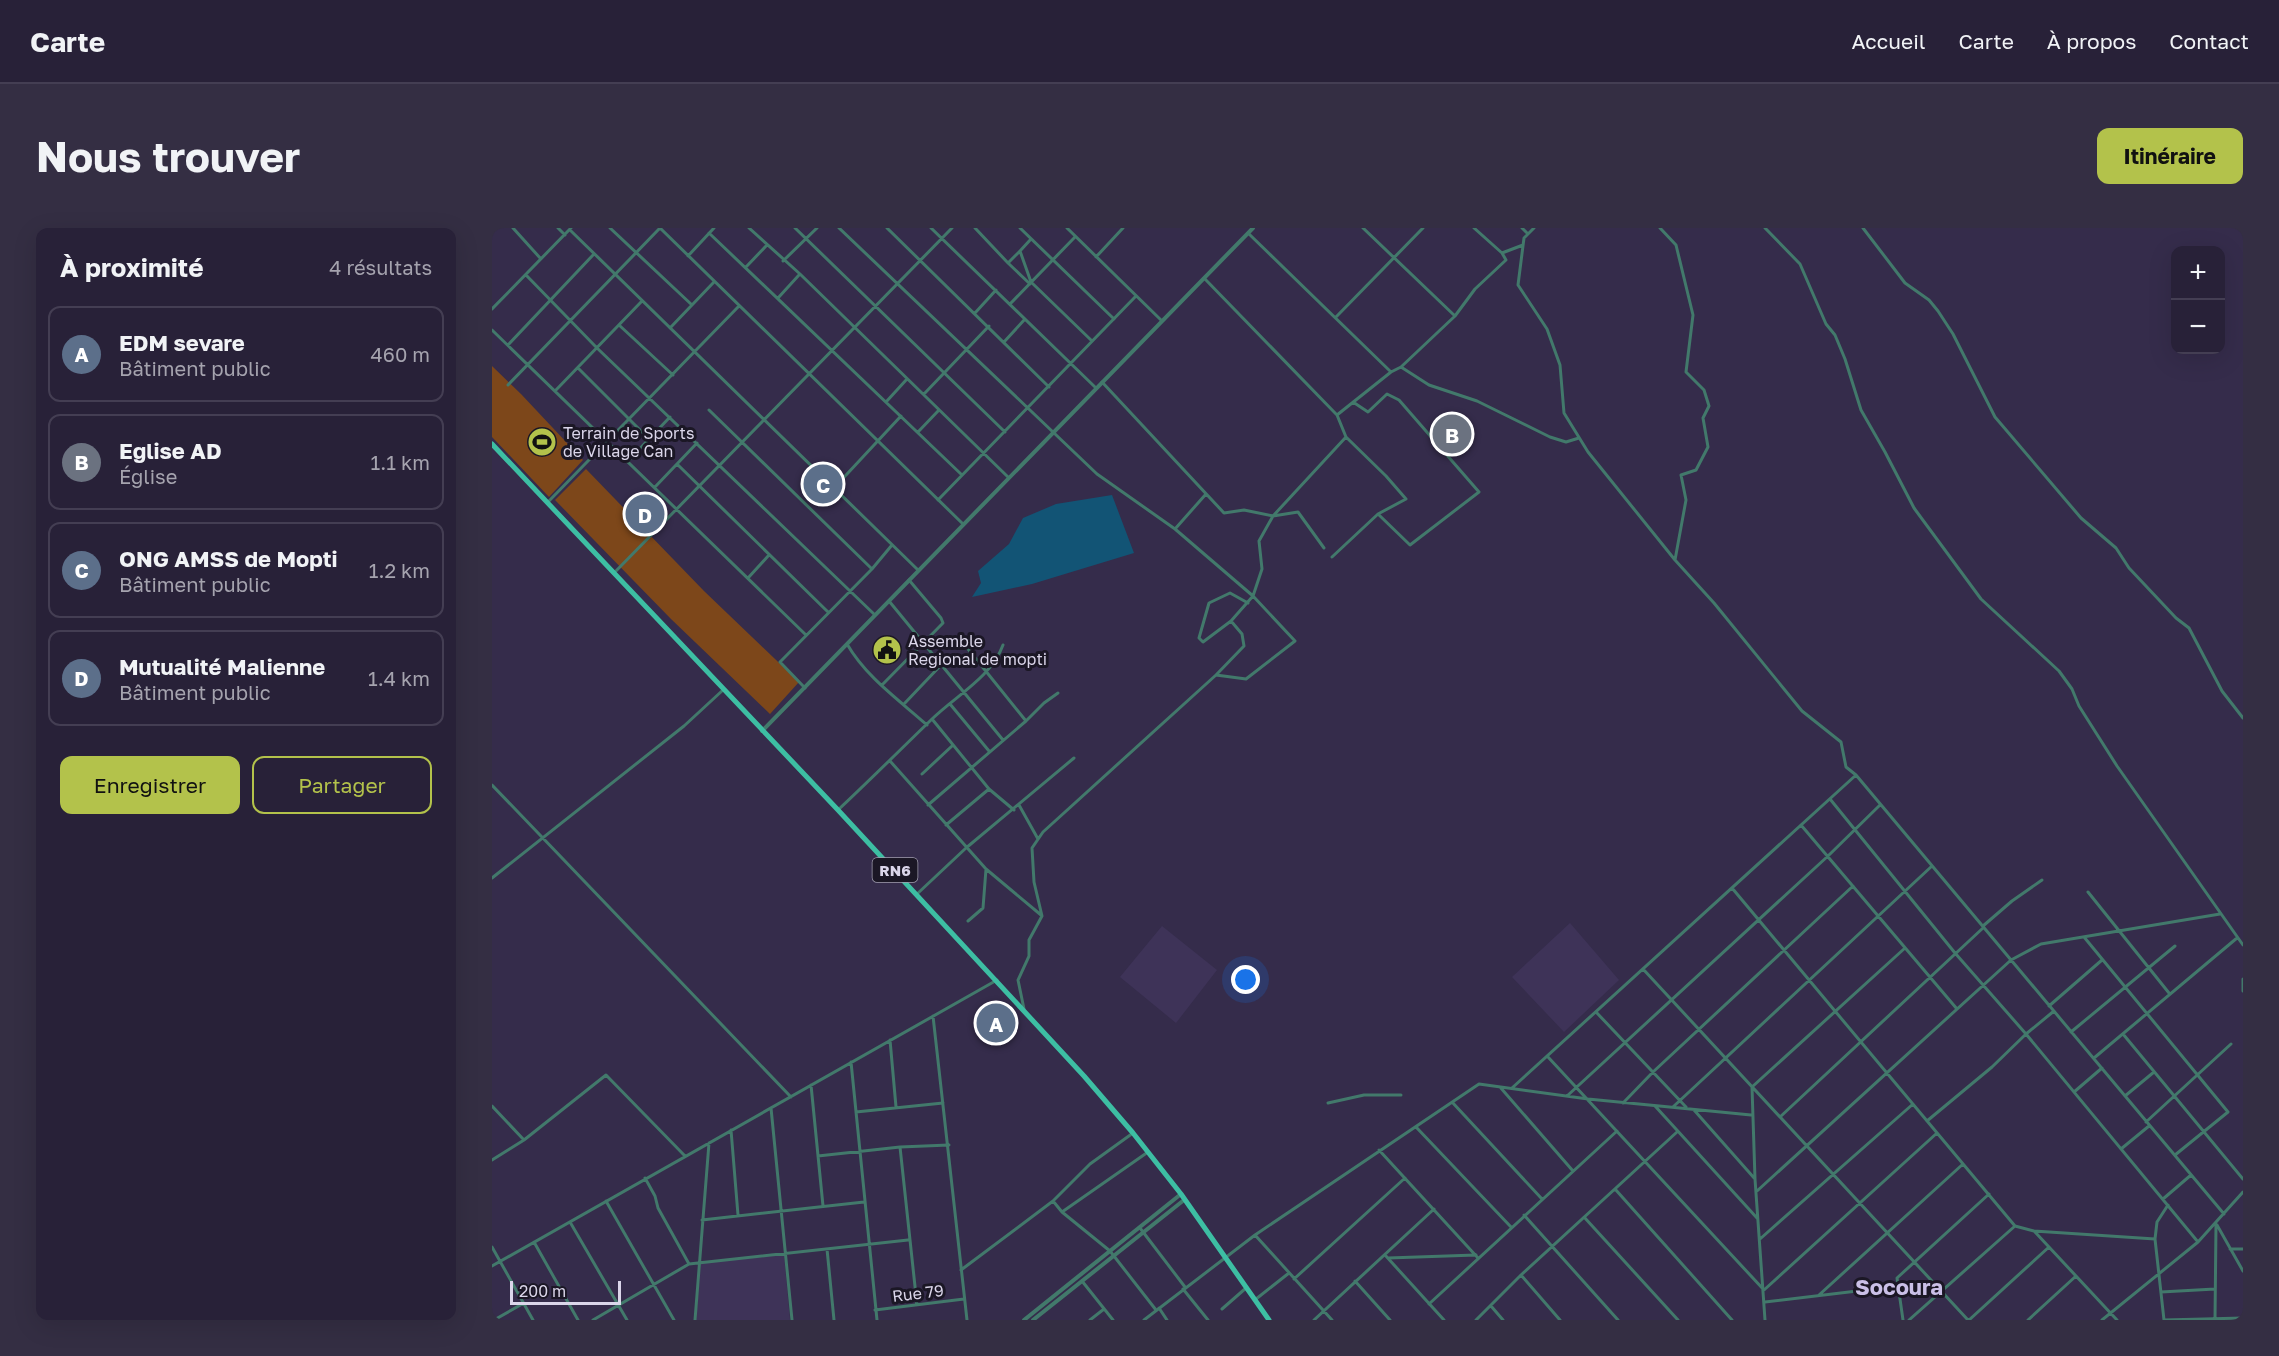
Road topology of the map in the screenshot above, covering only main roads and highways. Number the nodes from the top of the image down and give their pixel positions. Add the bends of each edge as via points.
1 (492, 444) edge
2 (1269, 1320) edge

1 - 2 main road, RN6 via 1024,1010 1133,1133

